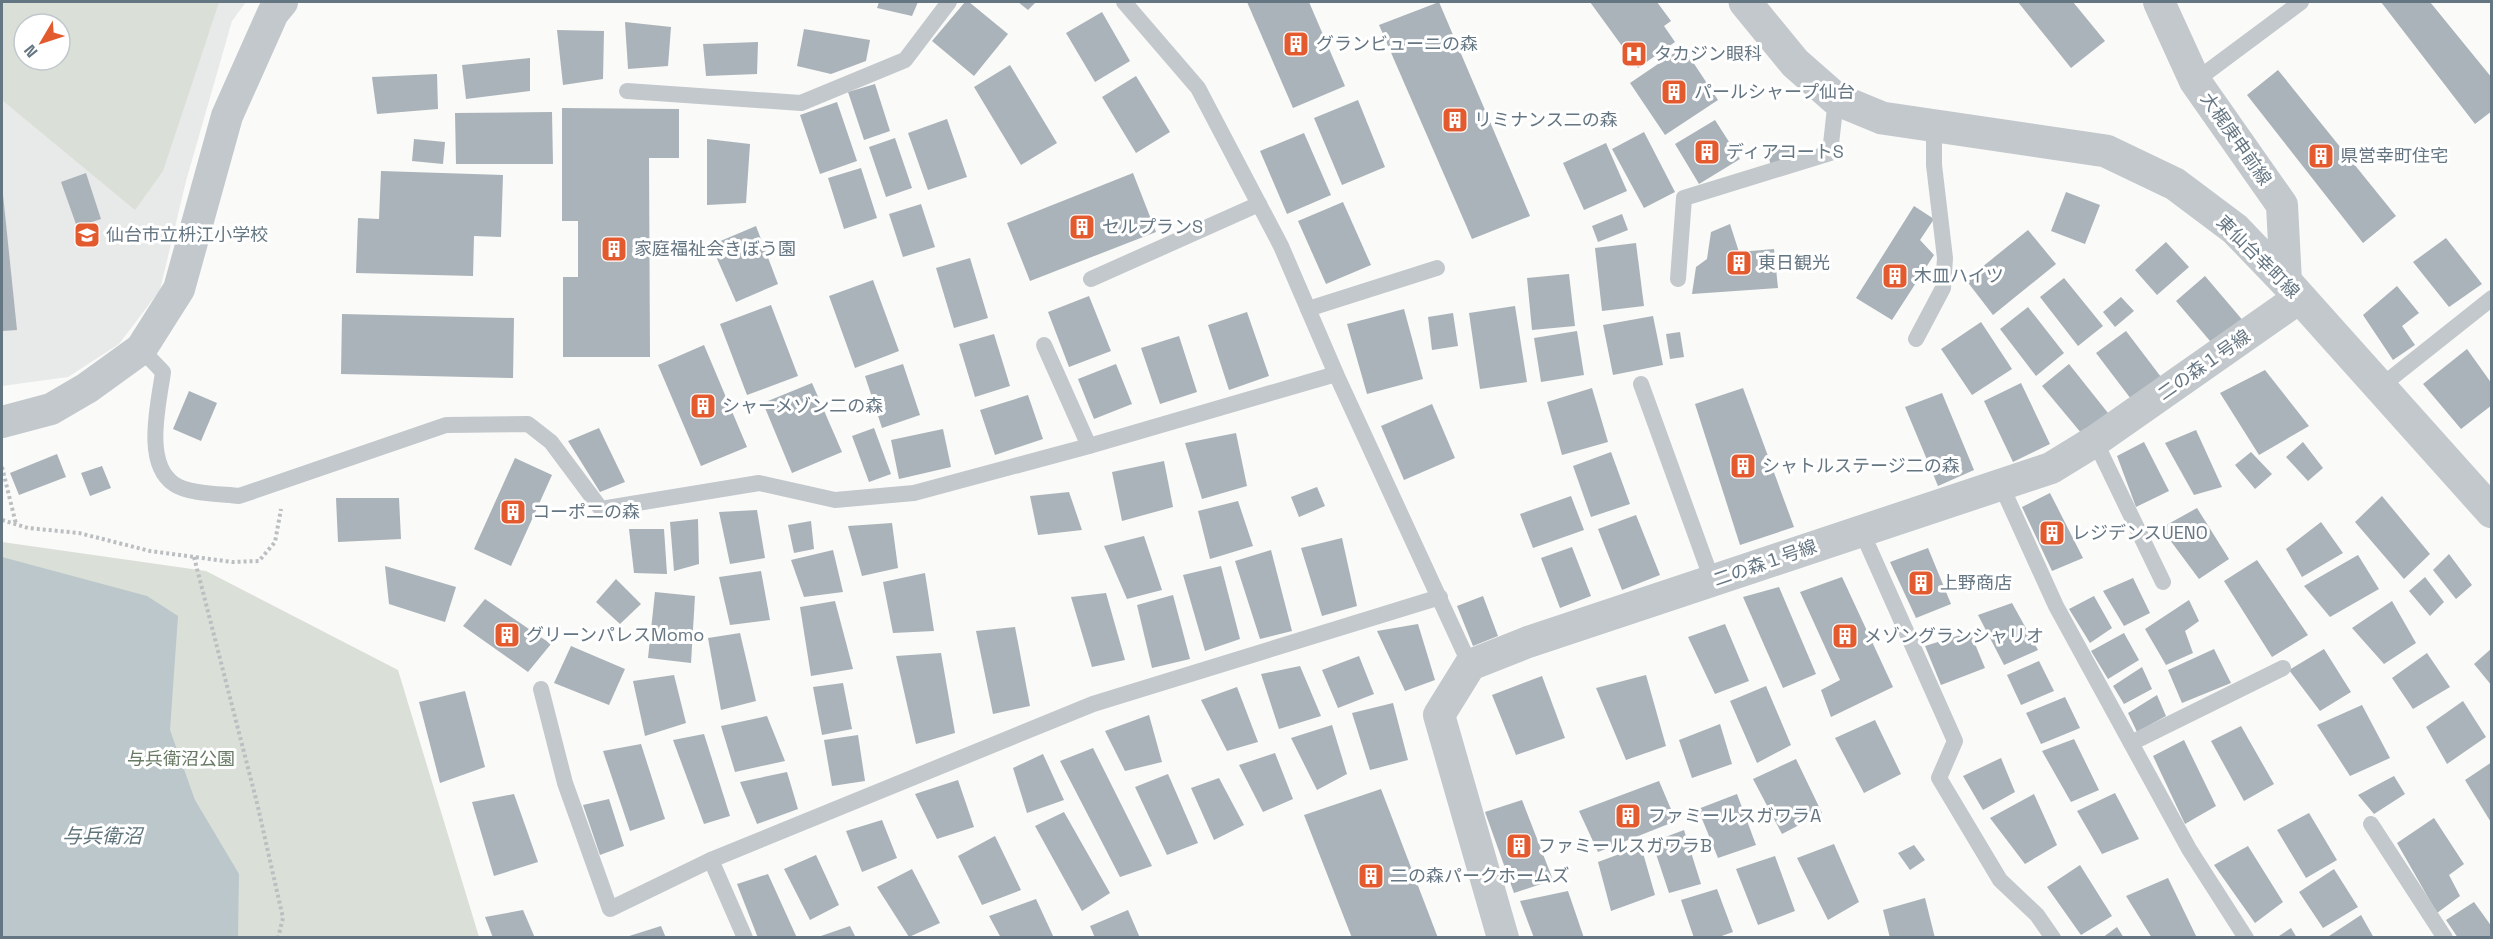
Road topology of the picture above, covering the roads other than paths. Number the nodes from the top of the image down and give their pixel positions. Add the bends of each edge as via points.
1 (282, 2) edge
2 (949, 2) edge
3 (1124, 2) edge
4 (1745, 2) edge
5 (2159, 2) edge
6 (2301, 2) edge
7 (2195, 81) junction
8 (627, 91) dead end
9 (1836, 99) junction
10 (1934, 126) junction
11 (1259, 204) junction
12 (1437, 268) dead end
13 (1090, 279) dead end
14 (1678, 279) dead end
15 (2293, 290) junction
16 (2492, 298) edge
17 (1308, 309) junction
18 (1916, 339) dead end
19 (1044, 345) dead end
20 (141, 349) junction
21 (1336, 374) junction
22 (1641, 384) dead end
23 (2380, 387) junction
24 (2, 422) edge
25 (2095, 441) junction
26 (1089, 446) junction
27 (2001, 485) junction
28 (2492, 512) edge
29 (1862, 530) junction
30 (1713, 580) junction
31 (2163, 582) dead end
32 (1440, 597) junction
33 (1470, 665) junction
34 (2283, 668) dead end
35 (541, 689) dead end
36 (2131, 743) junction
37 (2371, 824) dead end
38 (711, 860) junction
39 (745, 938) edge
40 (1503, 938) edge
41 (2053, 938) edge
42 (2246, 938) edge
43 (2445, 938) edge

1 - 20 street via 273,13 227,116 179,289
2 - 8 lane via 905,60 801,103
3 - 11 lane via 1198,88
4 - 9 street, 東仙台幸町線 via 1795,63
5 - 7 street, 大梶庚申前線
6 - 7 lane
7 - 15 street, 大梶庚申前線 via 2282,205
9 - 10 street, 東仙台幸町線 via 1882,118
9 - 14 lane via 1830,153 1684,198
10 - 15 street, 東仙台幸町線 via 2106,152 2175,184 2235,229
10 - 18 lane via 1934,165 1945,258 1943,288
11 - 13 lane
11 - 17 lane
12 - 17 lane
15 - 23 street, 東仙台幸町線
15 - 25 street, 二の森１号線
16 - 23 lane
17 - 21 lane
19 - 26 lane
20 - 24 street via 51,409
20 - 26 lane via 163,372 154,436 159,464 174,484 239,496 446,425 528,424 551,442 601,509 759,483 835,500 914,493
21 - 26 lane
21 - 32 lane
22 - 30 lane
23 - 28 street, 東仙台幸町線
25 - 27 street, 二の森１号線 via 2051,468
25 - 31 lane
27 - 29 street, 二の森１号線
27 - 36 lane via 2056,606
29 - 30 street, 二の森１号線
29 - 41 lane via 1955,741 1939,778 2000,880 2037,915
30 - 33 street, 二の森１号線
32 - 33 lane
32 - 38 lane via 1093,704
33 - 40 street via 1438,715
34 - 36 lane
35 - 38 lane via 565,783 610,909
36 - 42 lane via 2189,849
37 - 43 lane
38 - 39 lane

